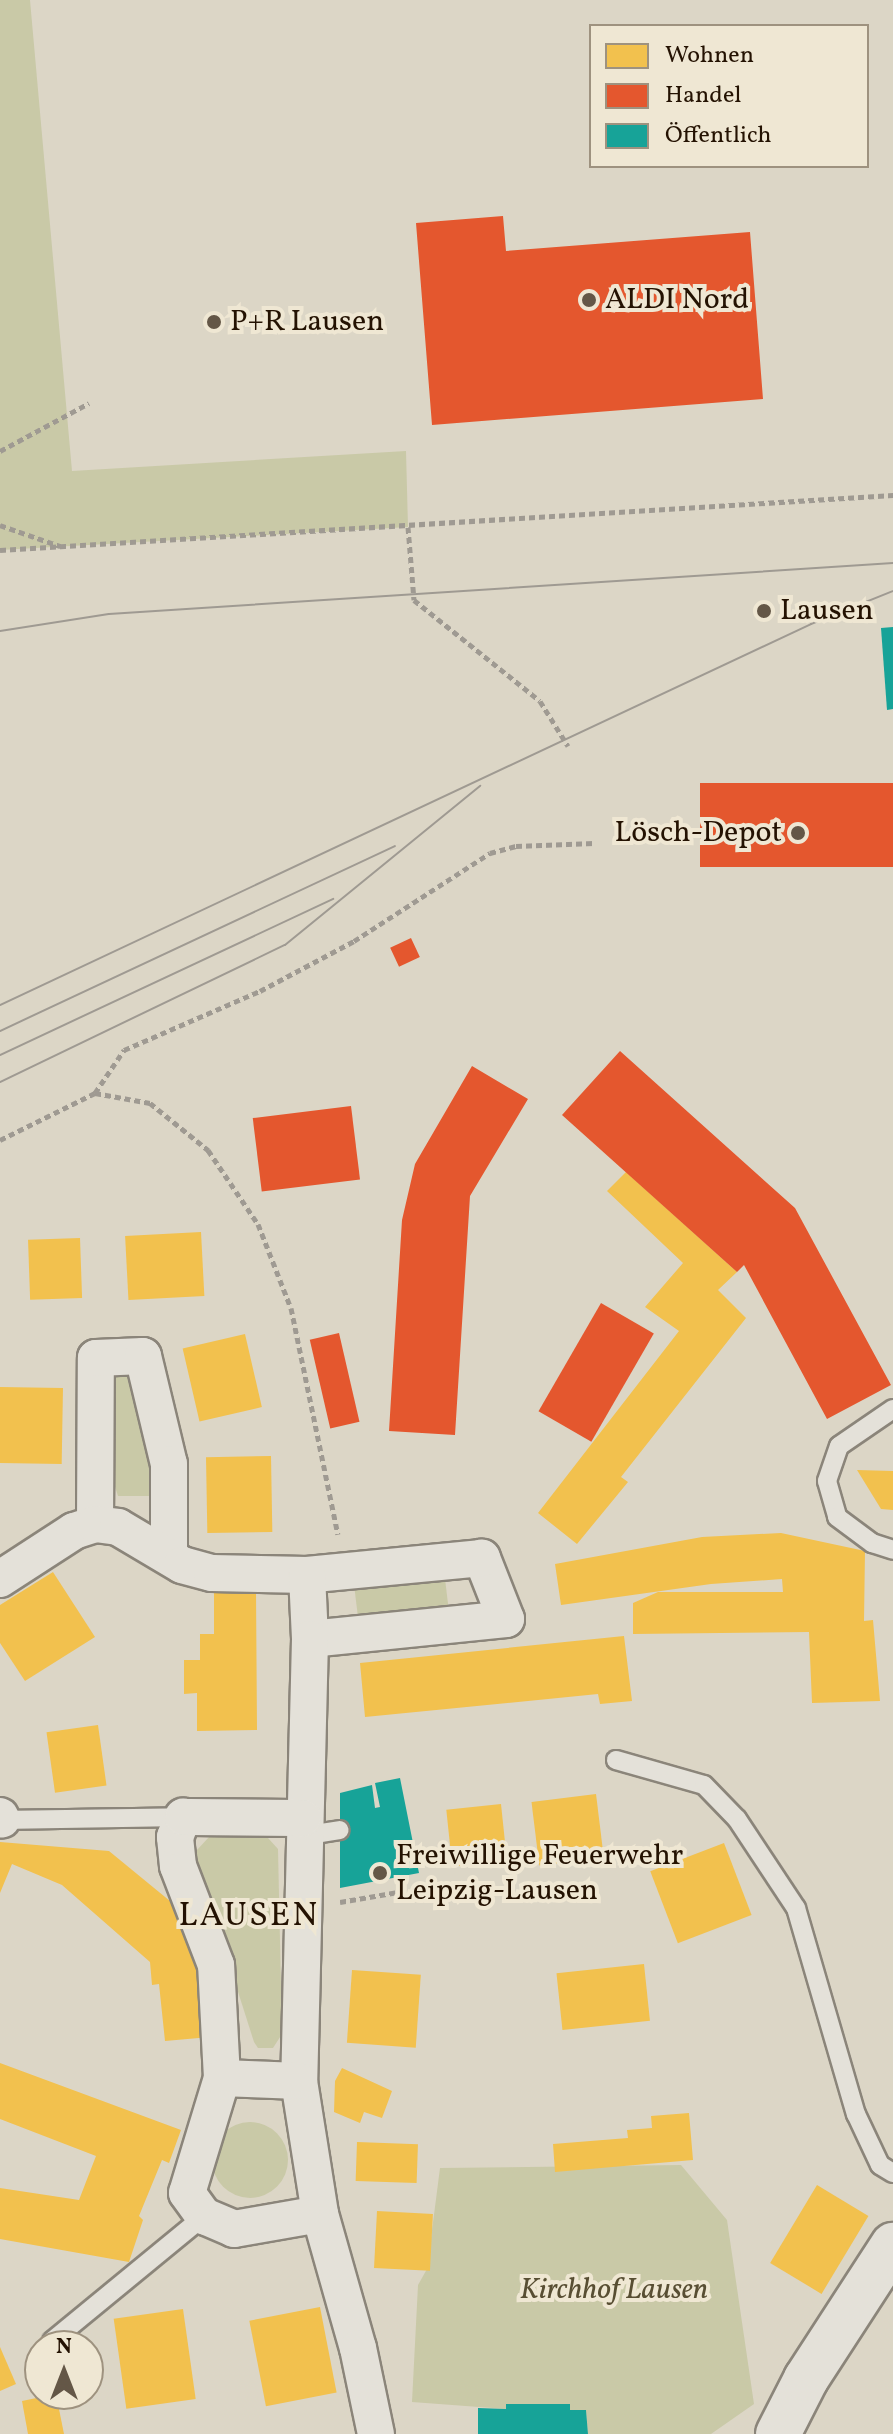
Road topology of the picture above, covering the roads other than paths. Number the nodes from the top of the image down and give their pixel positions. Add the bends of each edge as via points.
1 (893, 1409) edge
2 (95, 1524) junction
3 (893, 1550) edge
4 (169, 1555) junction
5 (324, 1573) junction
6 (0, 1579) edge
7 (310, 1639) junction
8 (616, 1760) dead end
9 (183, 1817) junction
10 (1, 1819) edge
11 (302, 1827) junction
12 (340, 1830) dead end
13 (222, 2078) junction
14 (299, 2081) junction
15 (893, 2173) edge
16 (320, 2214) junction
17 (204, 2216) junction
18 (893, 2245) edge
19 (65, 2330) edge
20 (376, 2434) edge
21 (778, 2434) edge

1 - 3 lane via 839,1446 827,1481 837,1517 872,1543
2 - 4 street via 118,1527
2 - 4 street via 96,1358 143,1356 169,1464
2 - 6 street via 74,1531
4 - 5 street via 212,1573
5 - 7 street
5 - 7 street via 482,1558 506,1619
7 - 11 street
8 - 15 lane via 704,1785 737,1819 796,1908 856,2114 880,2165
9 - 10 lane
9 - 11 street
9 - 13 street via 175,1837 178,1866 216,1965
11 - 12 lane
11 - 14 street
13 - 14 street
13 - 17 street via 187,2193
14 - 16 street
16 - 17 street via 234,2229
16 - 20 street
17 - 19 lane
18 - 21 main road via 806,2379

